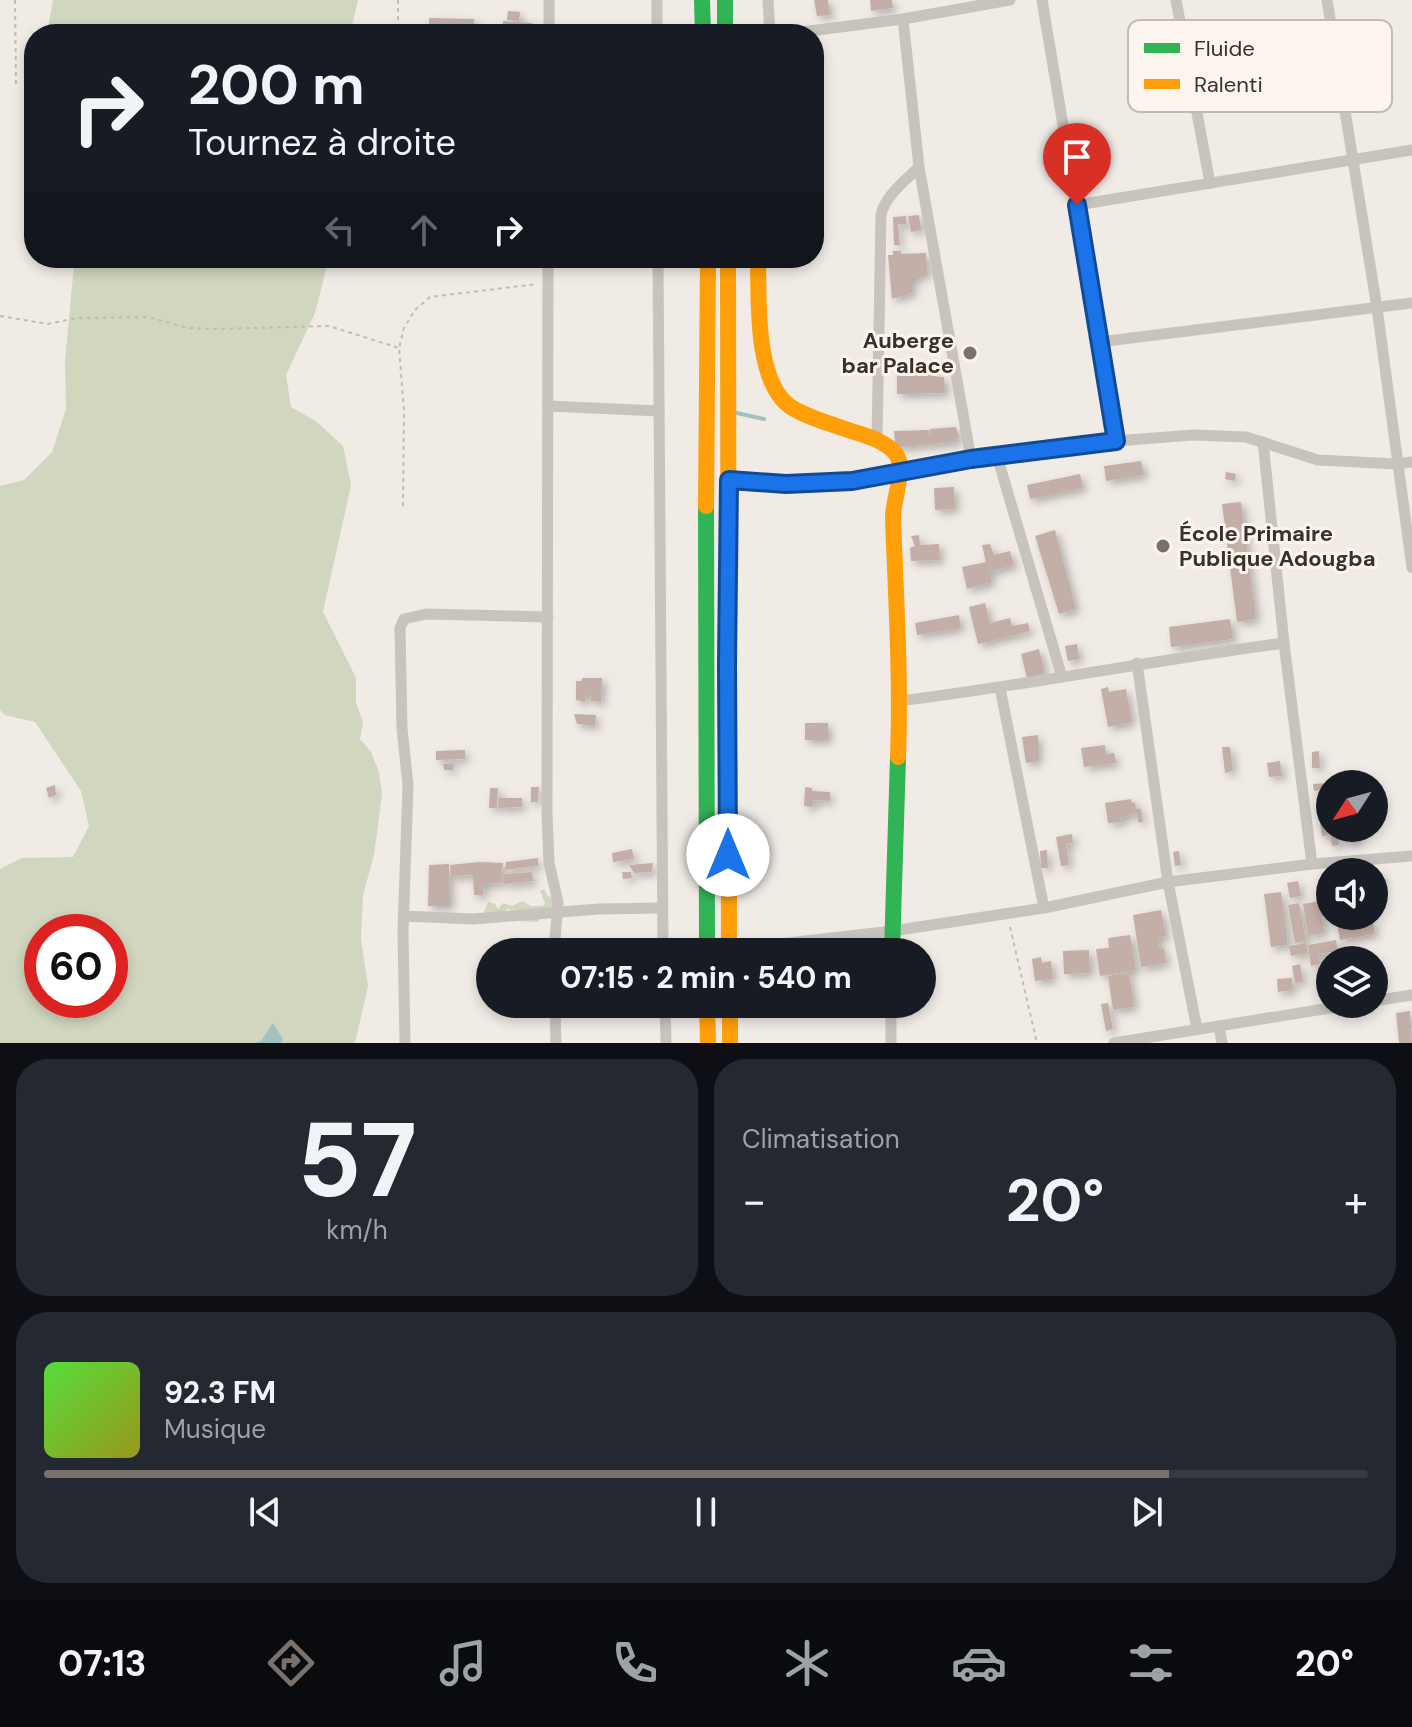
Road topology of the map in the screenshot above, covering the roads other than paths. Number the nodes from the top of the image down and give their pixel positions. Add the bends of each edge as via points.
1 (549, 0) edge
2 (657, 0) edge
3 (702, 0) edge
4 (725, 0) edge
5 (768, 0) edge
6 (1010, 0) edge
7 (1042, 0) edge
8 (1176, 0) edge
9 (1327, 0) edge
10 (903, 19) junction
11 (1180, 20) edge
12 (1330, 20) edge
13 (549, 24) edge
14 (657, 24) edge
15 (703, 24) edge
16 (725, 24) edge
17 (769, 24) edge
18 (824, 29) edge
19 (1197, 112) edge
20 (1345, 112) edge
21 (1412, 150) edge
22 (1352, 159) junction
23 (919, 167) junction
24 (1210, 183) junction
25 (1077, 205) junction
26 (548, 268) edge
27 (658, 268) edge
28 (708, 268) edge
29 (728, 268) edge
30 (758, 268) edge
31 (1412, 303) edge
32 (1377, 308) junction
33 (1099, 342) junction
34 (548, 406) junction
35 (659, 411) junction
36 (877, 440) junction
37 (1116, 441) junction
38 (1263, 442) junction
39 (997, 456) junction
40 (971, 459) junction
41 (1412, 462) edge
42 (1396, 464) junction
43 (901, 471) junction
44 (729, 480) junction
45 (1412, 568) edge
46 (548, 617) junction
47 (1284, 643) junction
48 (1137, 663) junction
49 (1062, 677) junction
50 (1000, 688) junction
51 (900, 701) junction
52 (1412, 856) edge
53 (1312, 864) junction
54 (1168, 882) junction
55 (661, 908) junction
56 (1044, 908) junction
57 (558, 912) junction
58 (403, 916) junction
59 (892, 931) junction
60 (555, 938) edge
61 (662, 938) edge
62 (707, 938) edge
63 (729, 938) edge
64 (835, 938) edge
65 (892, 938) edge
66 (1412, 995) edge
67 (1388, 999) edge
68 (1316, 1010) edge
69 (555, 1018) edge
70 (665, 1018) edge
71 (707, 1018) edge
72 (730, 1018) edge
73 (891, 1018) edge
74 (1219, 1026) junction
75 (1197, 1029) junction
76 (405, 1043) edge
77 (556, 1043) edge
78 (666, 1043) edge
79 (708, 1043) edge
80 (730, 1043) edge
81 (891, 1043) edge
82 (1114, 1043) edge
83 (1222, 1043) edge

1 - 13 street
2 - 14 street
3 - 15 main road
4 - 16 main road
5 - 17 street
6 - 10 street
7 - 25 street
8 - 11 street
9 - 12 street
10 - 18 street
10 - 23 street
19 - 24 street
20 - 22 street
21 - 22 street
22 - 24 street
22 - 32 street
23 - 36 street via 889,198 881,215
23 - 40 street
24 - 25 street
25 - 33 street
26 - 34 street
27 - 35 street
28 - 62 main road
29 - 44 main road
30 - 36 main road via 760,347 778,394 804,414
31 - 32 street
32 - 33 street
32 - 42 street
33 - 37 street
34 - 35 street
34 - 46 street
35 - 55 street
36 - 43 main road via 896,454
37 - 38 street via 1207,435
37 - 39 street
38 - 42 street via 1318,460
38 - 47 street
39 - 40 street
39 - 49 street
40 - 43 street
41 - 42 street
42 - 45 street
43 - 44 street via 819,484
43 - 51 main road via 892,505
44 - 63 main road
46 - 57 street via 549,863
46 - 58 street via 426,614 404,619 402,728 408,785
47 - 48 street
47 - 53 street
48 - 49 street
48 - 54 street
49 - 50 street
50 - 51 street
50 - 56 street
51 - 59 main road
52 - 53 street
53 - 54 street
54 - 56 street
54 - 75 street
55 - 57 street
55 - 61 street
56 - 59 street
57 - 58 street via 473,919
57 - 60 street
58 - 76 street
59 - 64 street
59 - 65 main road
66 - 67 street
68 - 74 street
69 - 77 street
70 - 78 street
71 - 79 main road
72 - 80 main road
73 - 81 street
74 - 75 street
74 - 83 street
75 - 82 street

